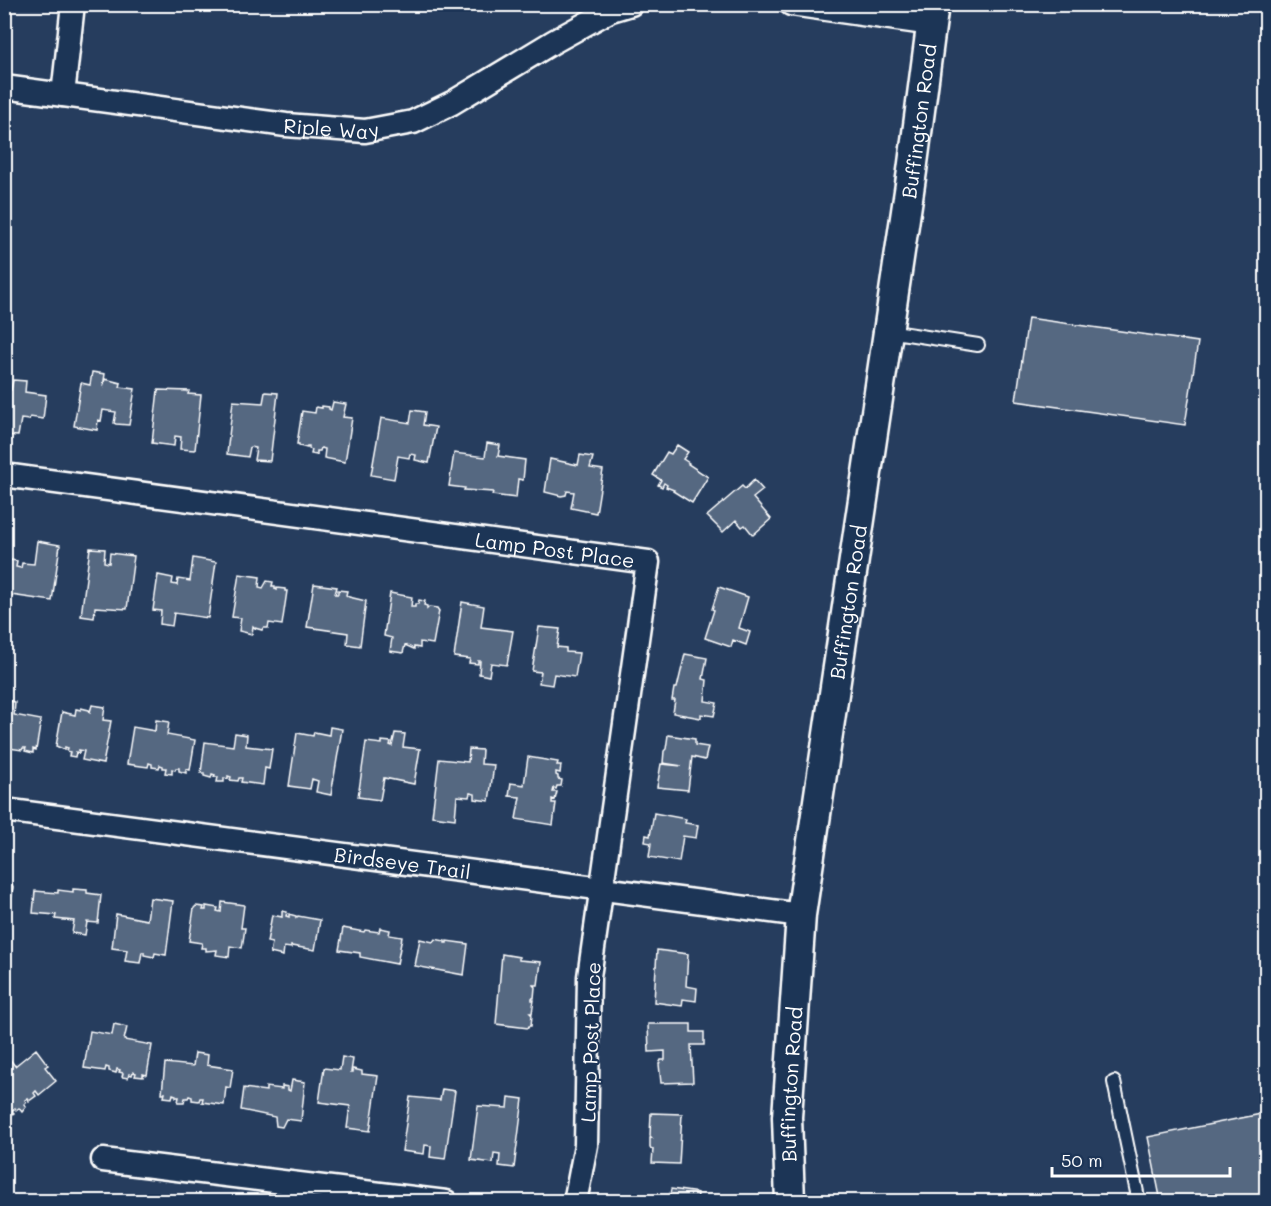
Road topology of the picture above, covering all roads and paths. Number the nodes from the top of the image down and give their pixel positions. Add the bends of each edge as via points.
1 (73, 4) edge
2 (631, 4) edge
3 (791, 4) edge
4 (933, 14) edge
5 (4, 87) edge
6 (63, 95) junction
7 (888, 331) junction
8 (978, 345) dead end
9 (4, 475) edge
10 (4, 810) edge
11 (601, 890) junction
12 (801, 915) junction
13 (1114, 1082) dead end
14 (103, 1160) dead end
15 (446, 1202) edge
16 (575, 1202) edge
17 (790, 1202) edge
18 (1139, 1202) edge

1 - 6 street
2 - 6 street, Riple Way via 611,10 413,122 365,131 286,125
3 - 4 street
4 - 7 street, Buffington Road
5 - 6 street, Riple Way
7 - 8 lane
7 - 12 street, Buffington Road
9 - 11 street, Lamp Post Place via 648,562
10 - 11 street, Birdseye Trail
11 - 12 street, Birdseye Trail
11 - 16 street, Lamp Post Place via 590,977 586,1145
12 - 17 street, Buffington Road via 787,1117
13 - 18 lane
14 - 15 street

